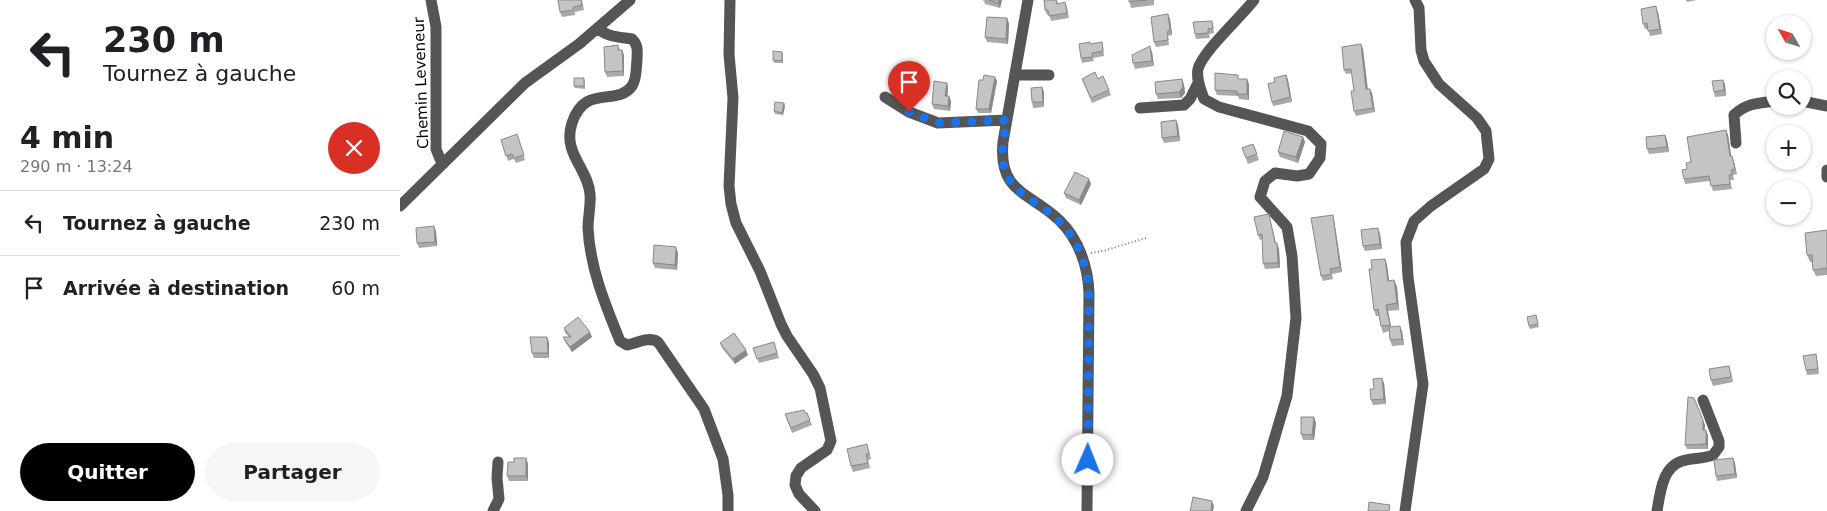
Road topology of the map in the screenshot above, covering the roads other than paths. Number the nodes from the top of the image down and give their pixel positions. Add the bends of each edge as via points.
1 (431, 0) edge
2 (630, 0) edge
3 (730, 0) edge
4 (1020, 0) edge
5 (1028, 0) edge
6 (1254, 0) edge
7 (1415, 0) edge
8 (1026, 13) junction
9 (598, 28) junction
10 (1016, 75) junction
11 (1049, 75) dead end
12 (1198, 83) junction
13 (885, 97) dead end
14 (1766, 102) edge
15 (1811, 103) edge
16 (1827, 106) edge
17 (1140, 108) dead end
18 (1007, 120) junction
19 (1736, 142) dead end
20 (444, 163) junction
21 (1827, 170) edge
22 (1827, 176) edge
23 (400, 206) edge
24 (1703, 400) dead end
25 (498, 462) dead end
26 (493, 511) edge
27 (728, 511) edge
28 (815, 511) edge
29 (1087, 511) edge
30 (1246, 511) edge
31 (1405, 511) edge
32 (1657, 511) edge

1 - 20 street, Chemin Leveneur via 436,27 436,149
2 - 9 street
3 - 28 street via 729,54 733,98 731,204 736,223 760,271 786,336 820,388 831,435 830,446 801,468 795,485
4 - 8 street
5 - 8 street
6 - 12 street via 1206,55 1198,68
7 - 31 street via 1419,8 1424,61 1439,84 1477,118 1486,131 1489,159 1484,169 1414,221 1406,242 1423,384
8 - 10 street
9 - 20 street via 525,83
9 - 27 street via 608,35 632,39 638,46 632,87 584,103 571,125 571,148 590,194 588,228 598,287 620,341 627,345 649,339 658,342 704,409 723,458
10 - 11 street
10 - 18 street
12 - 17 street via 1184,105
12 - 30 street via 1204,99 1219,107 1308,131 1320,144 1320,158 1309,174 1297,176 1275,172 1265,181 1260,197 1287,227 1296,318 1287,396 1263,477
13 - 18 street via 909,112 938,123
14 - 19 street via 1749,104 1734,115
15 - 16 street
18 - 29 street via 1002,150 1007,177 1023,194 1063,224 1082,255 1086,271 1089,293
20 - 23 street
21 - 22 street
24 - 32 street via 1719,447 1713,455 1681,461 1669,470 1662,484
25 - 26 street via 499,499

